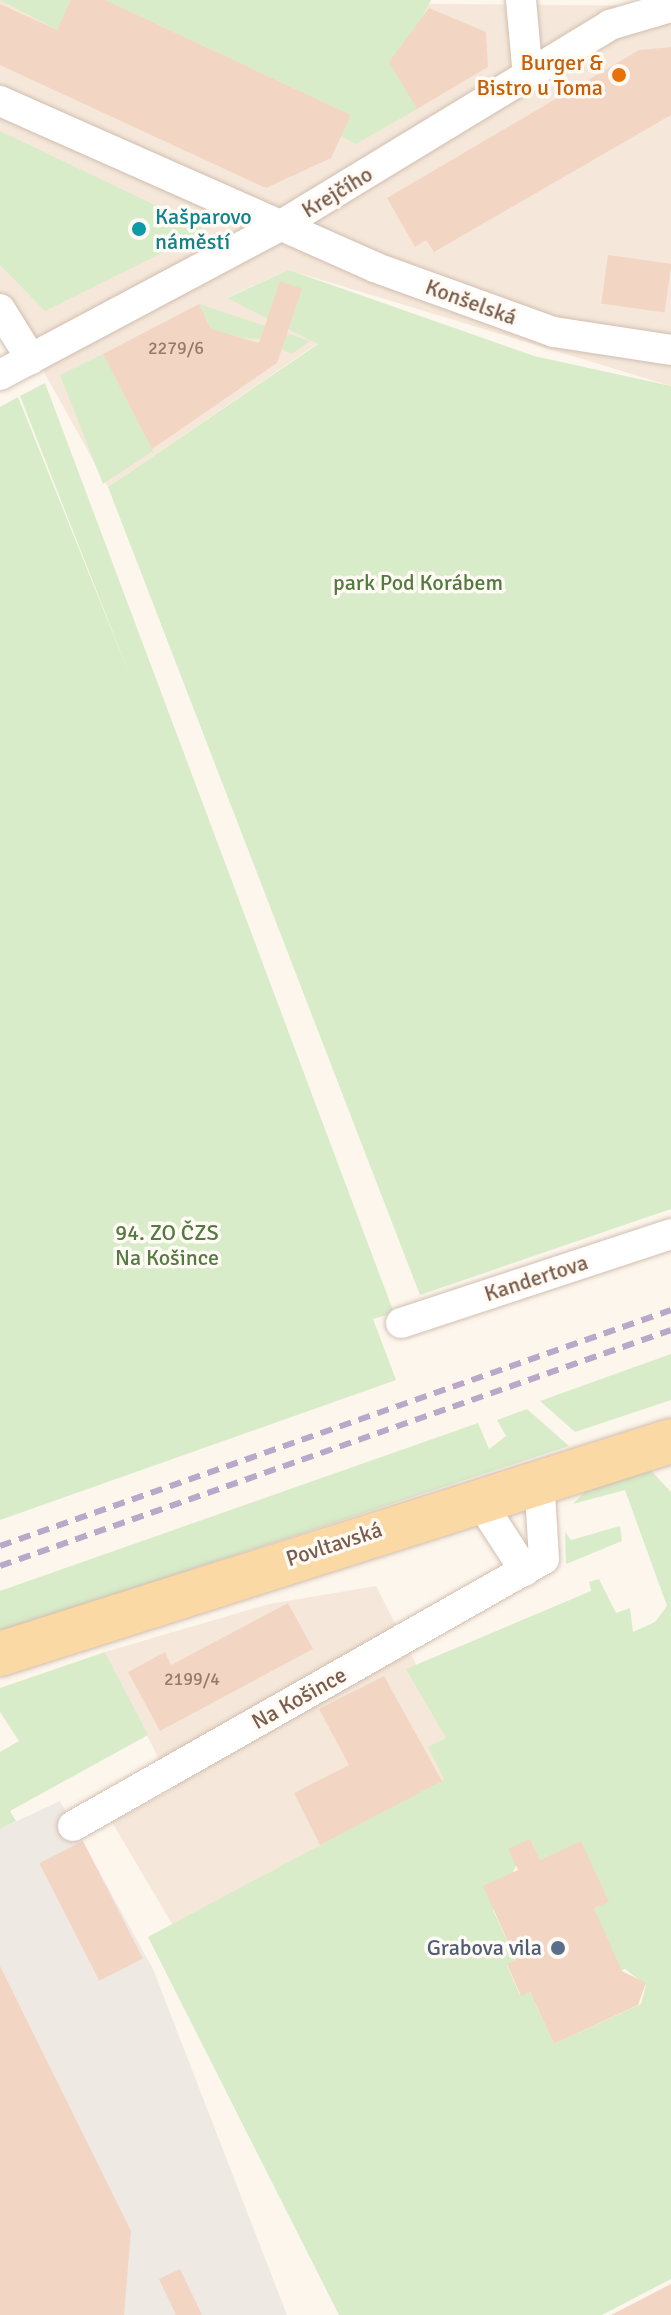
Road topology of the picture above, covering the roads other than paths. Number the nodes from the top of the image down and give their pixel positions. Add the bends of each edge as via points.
1 (521, 0) edge
2 (671, 7) edge
3 (528, 77) junction
4 (0, 101) edge
5 (278, 227) junction
6 (0, 309) edge
7 (671, 350) edge
8 (31, 359) junction
9 (0, 375) edge
10 (671, 1234) edge
11 (401, 1323) dead end
12 (671, 1441) edge
13 (539, 1478) junction
14 (477, 1497) junction
15 (525, 1571) junction
16 (0, 1654) edge
17 (73, 1826) dead end

1 - 3 street
2 - 3 street, Krejčího via 610,25
3 - 5 street, Krejčího
4 - 5 street
5 - 7 street, Konšelská via 554,332
5 - 8 street, Krejčího
6 - 8 street
8 - 9 street, Krejčího
10 - 11 street, Kandertova
12 - 13 main road, Povltavská
13 - 14 main road, Povltavská
13 - 15 street, Na Košince via 544,1559
14 - 15 street
14 - 16 main road, Povltavská
15 - 17 street, Na Košince

